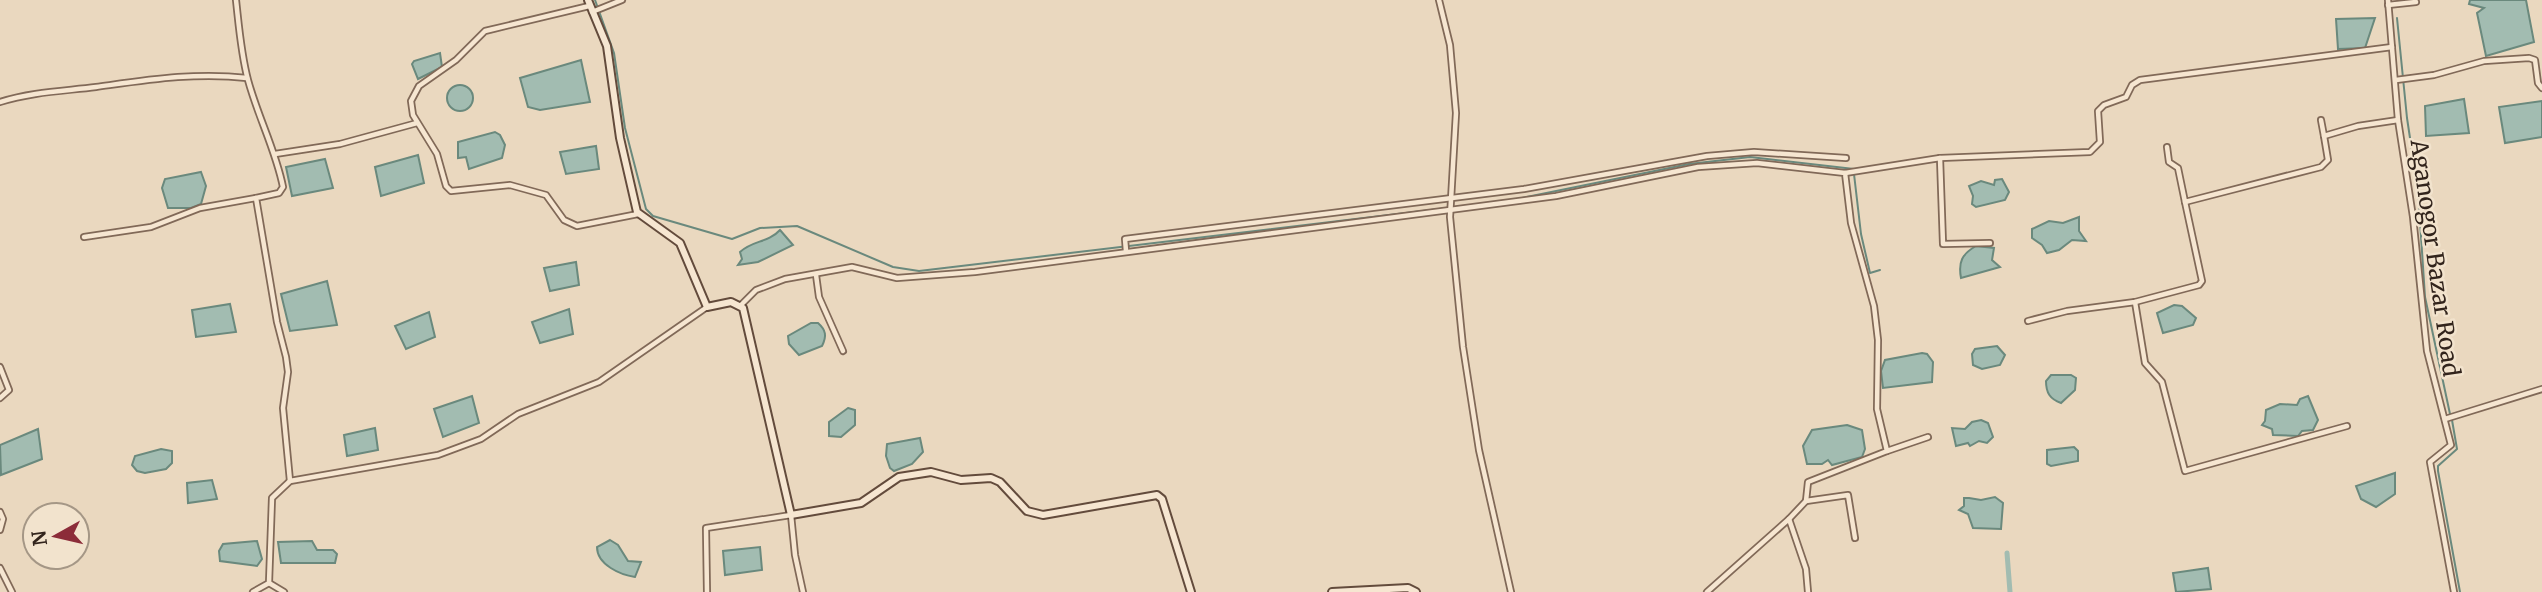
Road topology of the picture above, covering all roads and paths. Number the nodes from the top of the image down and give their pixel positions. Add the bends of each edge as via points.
1 (236, 0) edge
2 (622, 0) edge
3 (1439, 0) edge
4 (2388, 2) edge
5 (2416, 2) dead end
6 (589, 6) edge
7 (2392, 47) junction
8 (247, 78) junction
9 (2400, 79) junction
10 (2542, 89) edge
11 (0, 102) edge
12 (2321, 120) dead end
13 (2398, 120) junction
14 (416, 123) junction
15 (2324, 136) junction
16 (2167, 147) dead end
17 (275, 154) junction
18 (1846, 158) dead end
19 (1940, 158) junction
20 (1846, 172) junction
21 (256, 198) junction
22 (1451, 201) junction
23 (2185, 202) junction
24 (1451, 210) junction
25 (638, 214) junction
26 (84, 237) dead end
27 (1990, 243) dead end
28 (1126, 249) junction
29 (816, 275) junction
30 (2135, 302) junction
31 (741, 305) junction
32 (706, 307) junction
33 (2028, 321) dead end
34 (842, 351) dead end
35 (0, 367) edge
36 (2542, 389) edge
37 (0, 398) edge
38 (2446, 419) junction
39 (2347, 426) dead end
40 (1928, 437) dead end
41 (1887, 451) junction
42 (290, 481) junction
43 (1806, 501) junction
44 (0, 512) edge
45 (791, 515) junction
46 (1789, 519) junction
47 (0, 530) edge
48 (1855, 538) dead end
49 (0, 568) edge
50 (269, 583) junction
51 (12, 592) edge
52 (253, 592) edge
53 (284, 592) edge
54 (707, 592) edge
55 (803, 592) edge
56 (1191, 592) edge
57 (1332, 592) edge
58 (1416, 592) edge
59 (1511, 592) edge
60 (1707, 592) edge
61 (1808, 592) edge
62 (2454, 592) edge

1 - 8 street
2 - 6 street via 601,8
3 - 22 street via 1450,45 1456,113
4 - 5 street
4 - 7 street, Aganogor Bazar Road
6 - 14 street via 485,31 456,60 419,86 411,101
6 - 25 main road via 607,46 620,138
7 - 9 street, Aganogor Bazar Road
7 - 19 street via 2140,80 2126,97 2098,111 2100,142 2090,152
8 - 11 street via 163,77
8 - 17 street
9 - 10 street via 2484,61 2529,58 2535,60
9 - 13 street, Aganogor Bazar Road
12 - 15 street
13 - 15 street
13 - 38 street, Aganogor Bazar Road via 2427,351
14 - 17 street via 340,144
14 - 25 street via 427,134 451,191 510,185 545,195 564,220 576,226
15 - 23 street via 2328,160 2321,167
16 - 23 street via 2169,162 2178,167
17 - 21 street via 282,191
18 - 22 street via 1754,152 1707,156
19 - 20 street
19 - 27 street via 1943,244
20 - 24 street via 1757,163 1698,167 1556,196
20 - 41 street via 1851,223 1874,306 1877,409
21 - 26 street via 200,208 151,227
21 - 42 street via 287,365 284,408
22 - 24 street
22 - 28 street via 1316,214 1125,241
23 - 30 street via 2202,283
24 - 28 street
24 - 59 street via 1463,346 1479,450
25 - 32 main road via 680,243
28 - 29 street via 975,272 897,278 852,267
29 - 31 street via 777,282 751,294
29 - 34 street via 820,298
30 - 33 street
30 - 39 street via 2145,363 2162,382 2185,471
31 - 32 main road via 731,302
31 - 45 main road
32 - 42 street via 599,382 518,414 481,439 438,455
35 - 37 street via 9,390
36 - 38 street
38 - 62 street, Aganogor Bazar Road via 2451,445 2430,462
40 - 41 street
41 - 43 street via 1808,482
42 - 50 street via 272,499
43 - 46 street
43 - 48 street via 1848,495
44 - 47 street
45 - 54 street via 706,528
45 - 55 street
45 - 56 main road via 861,503 899,478 931,472 961,480 991,478 1027,510 1044,515 1157,495
46 - 60 street
46 - 61 street via 1806,569
49 - 51 street
50 - 52 street
50 - 53 street
57 - 58 main road via 1408,588

